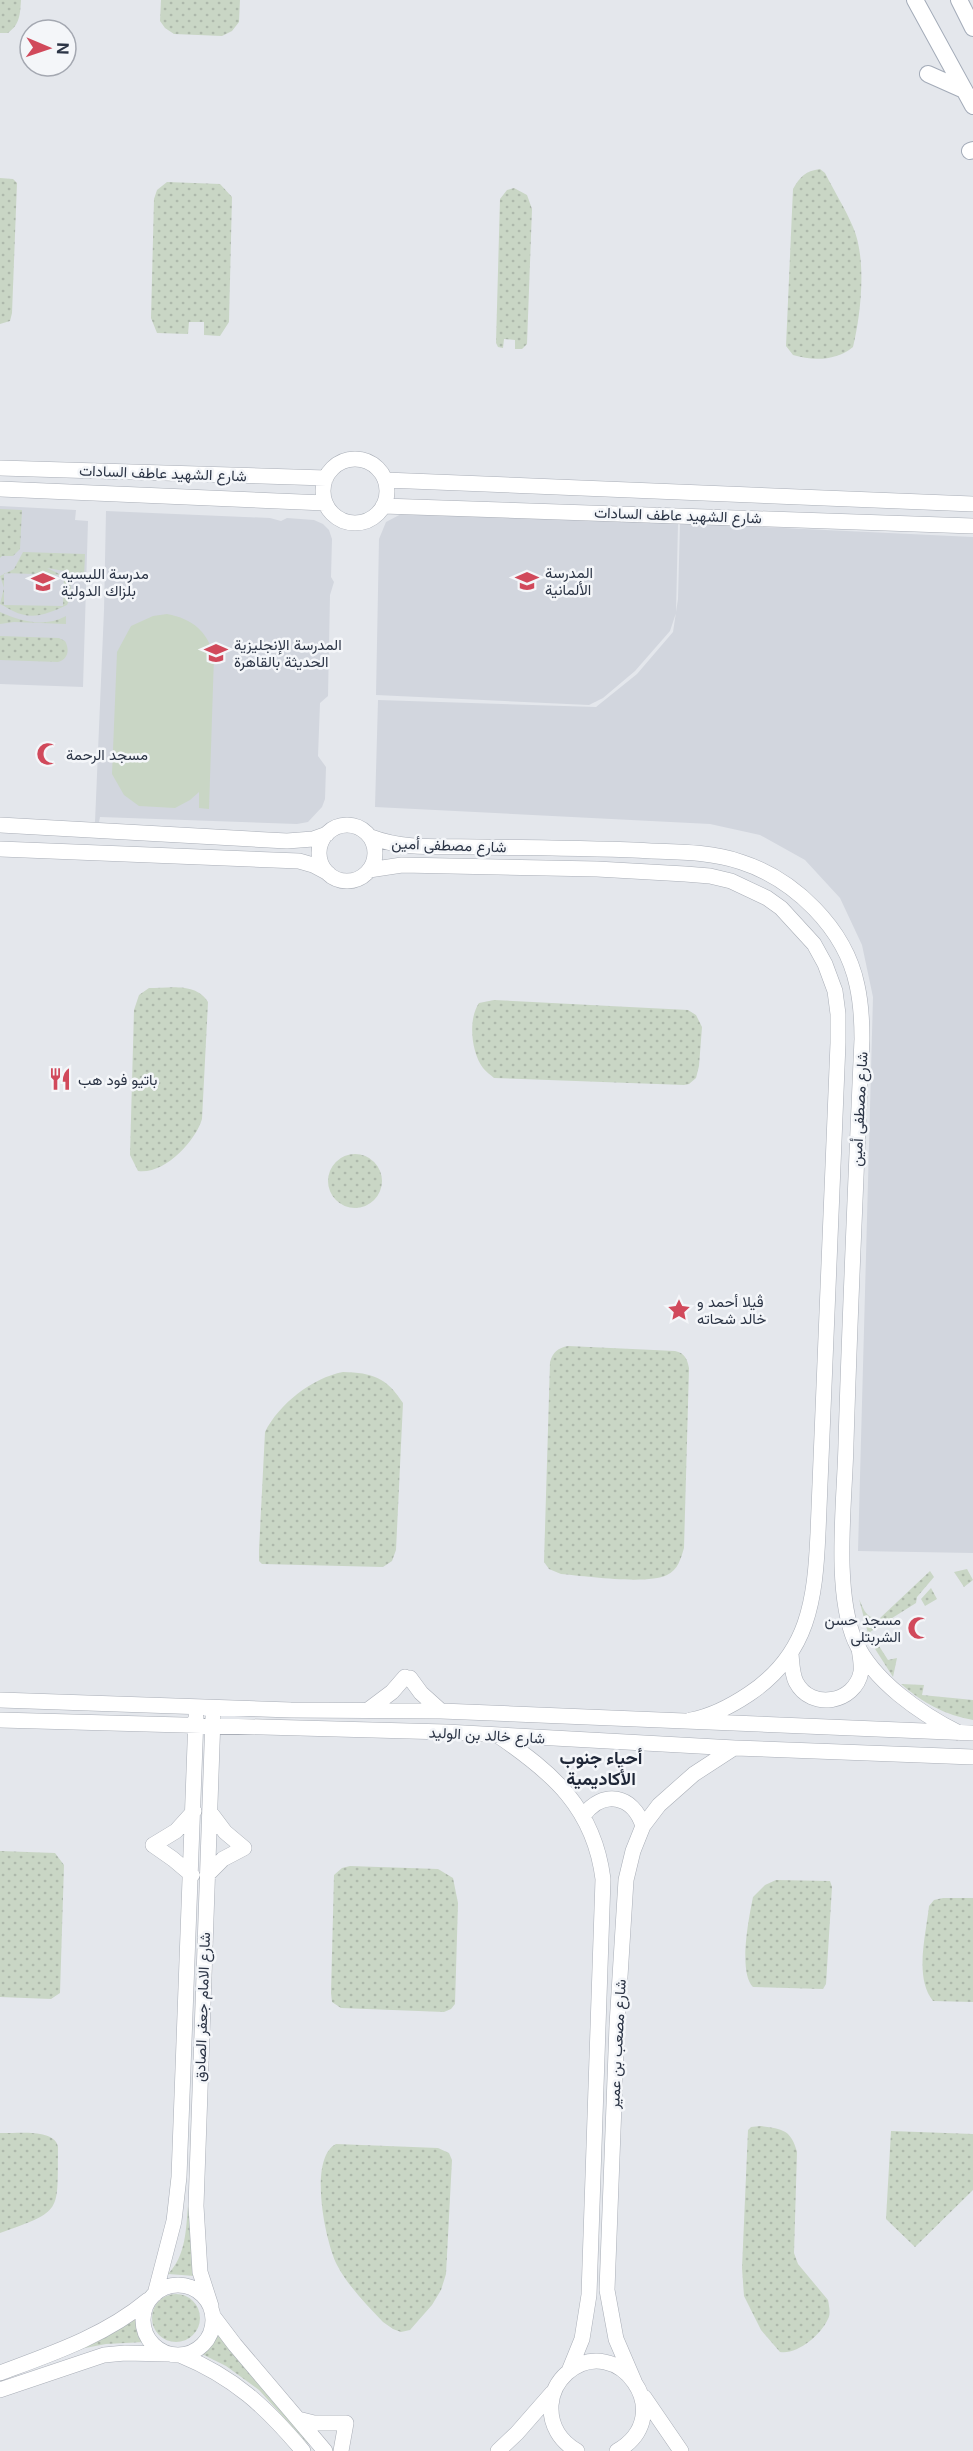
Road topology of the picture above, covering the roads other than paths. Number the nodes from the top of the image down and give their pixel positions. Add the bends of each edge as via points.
1 (915, 0) edge
2 (958, 0) edge
3 (973, 28) edge
4 (928, 74) dead end
5 (964, 90) junction
6 (973, 106) edge
7 (0, 468) edge
8 (99, 471) junction
9 (326, 478) junction
10 (385, 480) junction
11 (0, 489) edge
12 (98, 492) junction
13 (746, 496) junction
14 (767, 497) junction
15 (325, 504) junction
16 (973, 504) edge
17 (383, 506) junction
18 (745, 518) junction
19 (766, 518) junction
20 (973, 526) edge
21 (0, 825) edge
22 (98, 831) junction
23 (327, 834) junction
24 (371, 837) junction
25 (605, 848) junction
26 (0, 849) edge
27 (96, 854) junction
28 (369, 870) junction
29 (604, 870) junction
30 (328, 873) junction
31 (858, 1646) junction
32 (791, 1654) junction
33 (0, 1700) edge
34 (196, 1705) junction
35 (213, 1706) junction
36 (368, 1710) junction
37 (441, 1711) junction
38 (0, 1715) edge
39 (0, 1720) edge
40 (691, 1720) junction
41 (196, 1725) junction
42 (213, 1725) junction
43 (966, 1733) edge
44 (497, 1736) junction
45 (735, 1748) junction
46 (973, 1757) edge
47 (194, 1811) junction
48 (210, 1812) junction
49 (584, 1816) junction
50 (643, 1827) junction
51 (199, 1875) junction
52 (153, 2296) junction
53 (212, 2311) junction
54 (175, 2355) junction
55 (569, 2371) junction
56 (0, 2373) edge
57 (638, 2386) junction
58 (0, 2390) edge
59 (554, 2390) junction
60 (298, 2419) junction
61 (285, 2431) junction
62 (285, 2451) edge
63 (303, 2451) edge
64 (325, 2451) edge
65 (341, 2451) edge
66 (498, 2451) edge
67 (577, 2451) edge
68 (617, 2451) edge
69 (681, 2451) edge

1 - 5 main road
2 - 3 main road
4 - 5 main road
5 - 6 main road
7 - 8 street, شارع الشهيد عاطف السادات
8 - 9 street, شارع الشهيد عاطف السادات
8 - 12 street
9 - 10 street via 340,462 357,459 373,465
9 - 15 street
10 - 13 street, شارع الشهيد عاطف السادات
10 - 17 street
11 - 12 street, شارع الشهيد عاطف السادات
12 - 15 street, شارع الشهيد عاطف السادات
13 - 14 street, شارع الشهيد عاطف السادات
13 - 18 street
14 - 16 street, شارع الشهيد عاطف السادات
14 - 19 street via 762,507
15 - 17 street via 337,518 354,523 372,518
17 - 18 street, شارع الشهيد عاطف السادات
18 - 19 street, شارع الشهيد عاطف السادات
19 - 20 street, شارع الشهيد عاطف السادات
21 - 22 street
22 - 23 street via 287,841
22 - 27 street
23 - 24 street via 342,825 353,825
23 - 30 street via 319,854
24 - 25 street, شارع مصطفى أمين via 405,846
24 - 28 street via 375,860
25 - 29 street
25 - 31 street, شارع مصطفى أمين via 714,855 773,875 819,913 840,943 857,983 862,1039 843,1568 847,1612
26 - 27 street
27 - 30 street via 299,861
28 - 29 street, شارع مصطفى أمين via 402,865
28 - 30 street via 347,881
29 - 32 street, شارع مصطفى أمين via 710,876 767,898 814,944 835,991 838,1043 816,1568 806,1625
31 - 32 street via 861,1672 856,1684 849,1693 827,1701 810,1696 797,1684
31 - 43 street, شارع مصطفى أمين via 879,1675 905,1700 933,1720
32 - 40 street, شارع مصطفى أمين via 769,1680 749,1694 711,1716
33 - 34 street, شارع خالد بن الوليد
33 - 38 street
34 - 35 street, شارع خالد بن الوليد
34 - 41 street, شارع الامام جعفر الصادق
35 - 36 street, شارع خالد بن الوليد
35 - 42 street, شارع الامام جعفر الصادق
36 - 37 street, شارع خالد بن الوليد
36 - 37 street via 407,1678
37 - 40 street, شارع خالد بن الوليد
39 - 41 street, شارع خالد بن الوليد
40 - 43 street, شارع خالد بن الوليد
41 - 42 street, شارع خالد بن الوليد
41 - 47 street, شارع الامام جعفر الصادق
42 - 44 street, شارع خالد بن الوليد
42 - 48 street, شارع الامام جعفر الصادق
44 - 45 street, شارع خالد بن الوليد
44 - 49 street, شارع مصعب بن عمير via 548,1772
45 - 46 street, شارع خالد بن الوليد
45 - 50 street, شارع مصعب بن عمير via 681,1784
47 - 51 street, شارع الامام جعفر الصادق
47 - 51 street via 176,1831 153,1845
48 - 51 street, شارع الامام جعفر الصادق
48 - 51 street via 244,1848
49 - 50 street via 600,1801 623,1800 633,1806
49 - 55 street, شارع مصعب بن عمير via 598,1850 603,1879 589,2295 582,2339
50 - 57 street, شارع مصعب بن عمير via 629,1865 624,1896 607,2276 616,2339
51 - 52 street, شارع الامام جعفر الصادق via 177,2199
51 - 53 street, شارع الامام جعفر الصادق via 196,2206 200,2272
52 - 53 street via 175,2285 186,2285 196,2289
52 - 54 street via 145,2309 145,2332 160,2350
52 - 56 street via 125,2318 87,2338
53 - 54 street via 213,2328 201,2347
53 - 60 street, شارع الامام جعفر الصادق via 235,2345
54 - 58 street via 104,2355
54 - 61 street via 204,2365 242,2388
55 - 57 street via 580,2365 604,2362 615,2366
55 - 59 street, شارع مصعب بن عمير
57 - 68 street via 643,2401 642,2422 632,2440
57 - 69 street, شارع مصعب بن عمير
59 - 66 street, شارع مصعب بن عمير
59 - 67 street via 554,2426 560,2437
60 - 64 street, شارع الامام جعفر الصادق
60 - 65 street via 330,2425 346,2423
61 - 62 street
61 - 63 street

